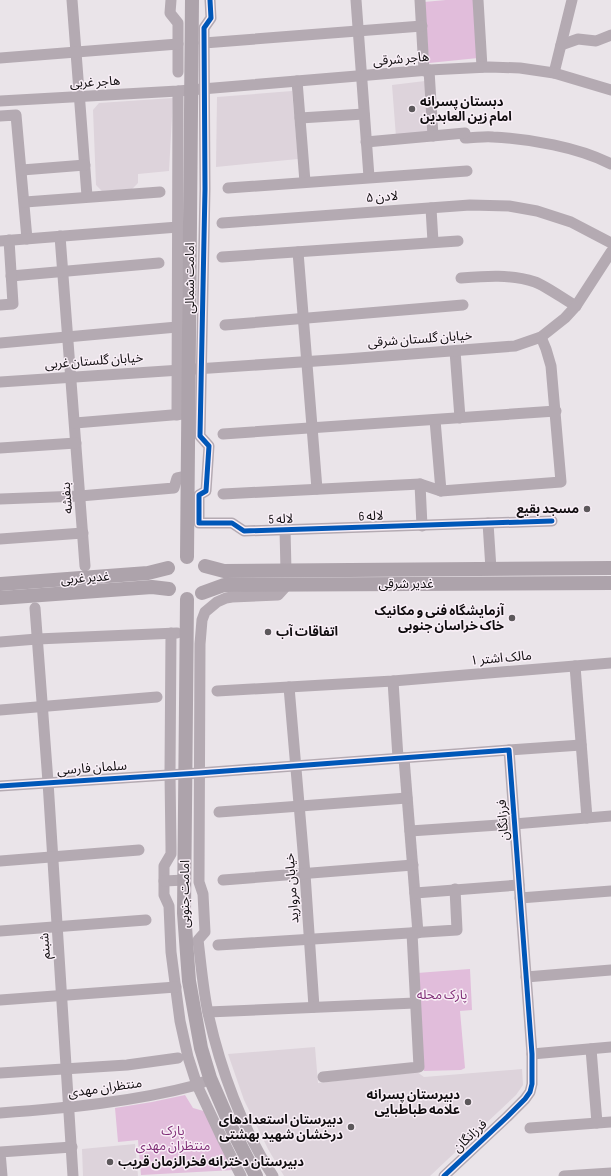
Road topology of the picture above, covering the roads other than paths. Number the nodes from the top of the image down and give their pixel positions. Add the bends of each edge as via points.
1 (72, 0) edge
2 (171, 0) edge
3 (192, 0) edge
4 (210, 0) edge
5 (356, 0) edge
6 (420, 0) edge
7 (478, 0) edge
8 (572, 0) edge
9 (422, 26) junction
10 (358, 32) junction
11 (611, 35) edge
12 (178, 44) junction
13 (204, 44) junction
14 (561, 45) junction
15 (76, 51) junction
16 (0, 58) edge
17 (482, 67) junction
18 (427, 71) junction
19 (178, 72) dead end
20 (554, 73) junction
21 (362, 76) junction
22 (297, 81) junction
23 (191, 90) junction
24 (611, 90) edge
25 (79, 97) junction
26 (0, 102) edge
27 (364, 114) junction
28 (0, 116) edge
29 (300, 118) junction
30 (434, 136) junction
31 (366, 142) junction
32 (611, 164) edge
33 (85, 165) junction
34 (22, 170) junction
35 (466, 170) dead end
36 (369, 177) junction
37 (305, 182) junction
38 (228, 188) dead end
39 (160, 192) dead end
40 (87, 196) junction
41 (25, 202) junction
42 (431, 208) junction
43 (222, 223) dead end
44 (178, 227) junction
45 (60, 236) junction
46 (28, 239) junction
47 (458, 240) dead end
48 (5, 241) edge
49 (434, 242) junction
50 (611, 243) edge
51 (298, 252) junction
52 (610, 255) edge
53 (222, 257) dead end
54 (159, 263) dead end
55 (63, 272) junction
56 (11, 276) junction
57 (461, 278) dead end
58 (0, 305) edge
59 (462, 305) dead end
60 (576, 306) junction
61 (303, 318) junction
62 (226, 325) dead end
63 (177, 327) junction
64 (68, 337) junction
65 (540, 337) junction
66 (0, 342) edge
67 (455, 351) junction
68 (307, 362) junction
69 (189, 369) junction
70 (71, 377) junction
71 (0, 382) edge
72 (556, 411) junction
73 (183, 414) junction
74 (460, 418) junction
75 (435, 420) junction
76 (75, 422) junction
77 (312, 427) junction
78 (224, 434) dead end
79 (194, 436) junction
80 (76, 443) junction
81 (0, 448) edge
82 (187, 476) junction
83 (420, 484) junction
84 (316, 489) junction
85 (440, 491) junction
86 (222, 494) dead end
87 (80, 496) junction
88 (0, 499) edge
89 (552, 521) dead end
90 (488, 523) junction
91 (422, 526) junction
92 (320, 528) joint
93 (285, 529) junction
94 (83, 532) junction
95 (0, 539) edge
96 (187, 557) junction
97 (85, 566) dead end
98 (205, 566) junction
99 (168, 568) junction
100 (611, 568) edge
101 (491, 569) junction
102 (287, 578) junction
103 (611, 583) edge
104 (0, 584) edge
105 (169, 589) junction
106 (202, 593) junction
107 (0, 598) edge
108 (188, 600) junction
109 (35, 608) dead end
110 (194, 633) junction
111 (171, 634) junction
112 (37, 639) junction
113 (0, 642) edge
114 (611, 663) edge
115 (575, 666) junction
116 (393, 680) junction
117 (289, 687) junction
118 (217, 691) dead end
119 (157, 697) dead end
120 (42, 707) junction
121 (0, 710) edge
122 (581, 745) junction
123 (509, 750) junction
124 (401, 758) junction
125 (296, 766) junction
126 (199, 773) junction
127 (170, 774) junction
128 (185, 774) junction
129 (48, 782) junction
130 (0, 786) edge
131 (407, 798) junction
132 (299, 806) junction
133 (219, 812) dead end
134 (611, 816) edge
135 (587, 818) junction
136 (514, 824) junction
137 (410, 831) junction
138 (139, 850) dead end
139 (53, 857) junction
140 (0, 861) edge
141 (413, 865) junction
142 (305, 874) junction
143 (185, 880) junction
144 (223, 880) dead end
145 (164, 881) junction
146 (519, 885) junction
147 (455, 890) junction
148 (611, 891) edge
149 (415, 892) junction
150 (520, 898) junction
151 (203, 911) junction
152 (184, 913) junction
153 (146, 920) dead end
154 (57, 926) junction
155 (0, 931) edge
156 (415, 933) junction
157 (310, 940) junction
158 (218, 945) dead end
159 (611, 970) edge
160 (526, 977) junction
161 (176, 987) junction
162 (62, 995) junction
163 (0, 1000) edge
164 (415, 1003) junction
165 (314, 1007) junction
166 (208, 1012) junction
167 (611, 1047) edge
168 (591, 1049) junction
169 (532, 1054) junction
170 (178, 1058) dead end
171 (221, 1063) junction
172 (67, 1069) junction
173 (208, 1071) junction
174 (0, 1073) edge
175 (323, 1077) dead end
176 (197, 1085) junction
177 (70, 1108) junction
178 (0, 1113) edge
179 (611, 1122) edge
180 (597, 1123) junction
181 (530, 1128) dead end
182 (72, 1147) junction
183 (611, 1173) edge
184 (2, 1176) edge
185 (73, 1176) edge
186 (241, 1176) edge
187 (256, 1176) edge
188 (273, 1176) edge
189 (444, 1176) edge
190 (564, 1176) edge

1 - 15 street
2 - 12 street via 170,13 178,23
3 - 23 main road, امامت شمالی
4 - 13 street via 211,18 204,28
5 - 10 street
6 - 9 street
7 - 17 street
8 - 14 street
9 - 10 street
9 - 18 street
10 - 13 street
10 - 21 street
11 - 14 street via 596,41 578,39
12 - 15 street
12 - 19 street
13 - 23 street
14 - 20 street
15 - 16 street
15 - 25 street
17 - 18 street, هاجر شرقی
17 - 20 street, هاجر شرقی via 520,68
18 - 21 street, هاجر شرقی
18 - 30 street
20 - 24 street, هاجر شرقی
21 - 22 street, هاجر شرقی
21 - 27 street
22 - 23 street, هاجر شرقی
22 - 29 street
23 - 25 street, هاجر غربی
23 - 44 street
23 - 69 main road, امامت شمالی
25 - 26 street, هاجر غربی
25 - 33 street
27 - 29 street
27 - 31 street
28 - 34 street via 16,115
29 - 37 street
30 - 31 street
30 - 32 street via 492,136 539,142 571,149
31 - 36 street
33 - 34 street
33 - 40 street
34 - 41 street
35 - 36 street
36 - 37 street
37 - 38 street
39 - 40 street
40 - 41 street
41 - 46 street
42 - 43 street, لادن ۵
42 - 49 street
42 - 50 street, لادن ۵ via 509,206 537,211 571,222
44 - 45 street
44 - 63 street
45 - 46 street
45 - 55 street, بنفشه
46 - 48 street
47 - 49 street
48 - 56 street
49 - 51 street
51 - 53 street
51 - 61 street
52 - 60 street, خیابان گلستان شرقی
54 - 55 street
55 - 56 street
55 - 64 street, بنفشه
56 - 58 street via 14,304
57 - 60 street via 508,276 536,282
59 - 61 street
60 - 65 street, خیابان گلستان شرقی
61 - 62 street
61 - 68 street
63 - 64 street
63 - 69 street
64 - 66 street
64 - 70 street, بنفشه
65 - 67 street, خیابان گلستان شرقی via 515,346
65 - 72 street via 551,366
67 - 68 street, خیابان گلستان شرقی
67 - 74 street
68 - 69 street, خیابان گلستان شرقی
68 - 77 street
69 - 70 street, خیابان گلستان غربی
69 - 73 main road, امامت شمالی
69 - 79 street
70 - 71 street, خیابان گلستان غربی
70 - 76 street, بنفشه
72 - 74 street
72 - 85 street via 561,482
73 - 76 street
73 - 79 main road, امامت شمالی
74 - 75 street
75 - 77 street
75 - 85 street
76 - 80 street, بنفشه
77 - 78 street
77 - 84 street
79 - 82 main road, امامت شمالی
79 - 93 street, لاله 5 via 209,446 206,491 199,495 199,523 232,522 244,531
80 - 81 street
80 - 87 street, بنفشه
82 - 87 street via 177,478 174,488
82 - 96 main road, امامت شمالی
83 - 84 street
83 - 85 street
83 - 91 street
84 - 86 street
87 - 88 street
87 - 94 street, بنفشه
89 - 90 street, لاله 6
90 - 91 street, لاله 6
90 - 101 street
91 - 92 street, لاله 6
92 - 93 street, لاله 5
93 - 102 street
94 - 95 street
94 - 97 street, بنفشه
96 - 98 main road via 198,560
96 - 99 main road via 176,560
98 - 102 main road, غدیر شرقی via 224,571
98 - 106 main road via 208,578
99 - 104 main road, غدیر غربی via 148,573
99 - 105 main road via 166,579
100 - 101 main road, غدیر شرقی
100 - 103 main road
101 - 102 main road, غدیر شرقی
102 - 103 main road, غدیر شرقی
102 - 106 main road, غدیر شرقی via 224,585
102 - 110 street via 278,595 232,597 217,602 205,612
105 - 107 main road, غدیر غربی via 152,587
105 - 108 main road via 177,597
106 - 108 main road
108 - 110 main road, امامت جنوبی
109 - 112 street, شبنم
110 - 111 street
110 - 126 street
110 - 128 main road, امامت جنوبی
111 - 112 street
111 - 127 street
112 - 113 street
112 - 120 street, شبنم
114 - 115 street, مالک اشتر ۱
115 - 116 street, مالک اشتر ۱
115 - 122 street
116 - 117 street, مالک اشتر ۱
116 - 124 street
117 - 118 street, مالک اشتر ۱
117 - 125 street, خیابان مروارید
119 - 120 street
120 - 121 street
120 - 129 street, شبنم
122 - 123 street
122 - 135 street
123 - 124 street
123 - 136 street, فرزانگان
124 - 125 street
124 - 131 street
125 - 126 street
125 - 132 street, خیابان مروارید
126 - 128 street
126 - 151 street via 199,882 203,894
127 - 128 street, سلمان فارسی
127 - 129 street, سلمان فارسی
127 - 145 street via 171,854 164,866
128 - 143 main road, امامت جنوبی
129 - 130 street, سلمان فارسی
129 - 139 street, شبنم
131 - 132 street
131 - 137 street
132 - 133 street
132 - 142 street, خیابان مروارید
134 - 135 street
135 - 136 street
136 - 137 street
136 - 146 street, فرزانگان
137 - 141 street
138 - 139 street
139 - 140 street
139 - 154 street, شبنم
141 - 142 street
141 - 149 street
142 - 144 street
142 - 157 street, خیابان مروارید
143 - 145 street
143 - 152 main road, امامت جنوبی
145 - 161 street via 164,895 169,906
146 - 147 street
146 - 150 street, فرزانگان
147 - 149 street
147 - 156 street via 457,930
148 - 150 street
149 - 156 street
150 - 160 street, فرزانگان
151 - 152 street
151 - 166 street via 205,932 198,940
152 - 173 main road, امامت جنوبی via 189,981
153 - 154 street
154 - 155 street
154 - 162 street, شبنم
156 - 157 street
156 - 164 street
157 - 158 street
157 - 165 street, خیابان مروارید
159 - 160 street
160 - 169 street, فرزانگان
161 - 162 street
161 - 176 street via 180,1021
162 - 163 street
162 - 172 street, شبنم
164 - 165 street
164 - 175 street via 419,1067
165 - 166 street
166 - 171 street
167 - 168 street
168 - 169 street
168 - 180 street
169 - 189 street, فرزانگان via 533,1076 530,1092
170 - 172 street
171 - 173 street
171 - 188 street via 244,1123
172 - 174 street
172 - 177 street, شبنم
173 - 176 street, منتظران مهدی
173 - 187 main road, امامت جنوبی via 232,1129
176 - 177 street, منتظران مهدی via 156,1095
176 - 186 street
177 - 178 street, منتظران مهدی
177 - 182 street, شبنم
179 - 180 street
180 - 181 street
182 - 184 street via 0,1152
182 - 185 street, شبنم
183 - 190 street

